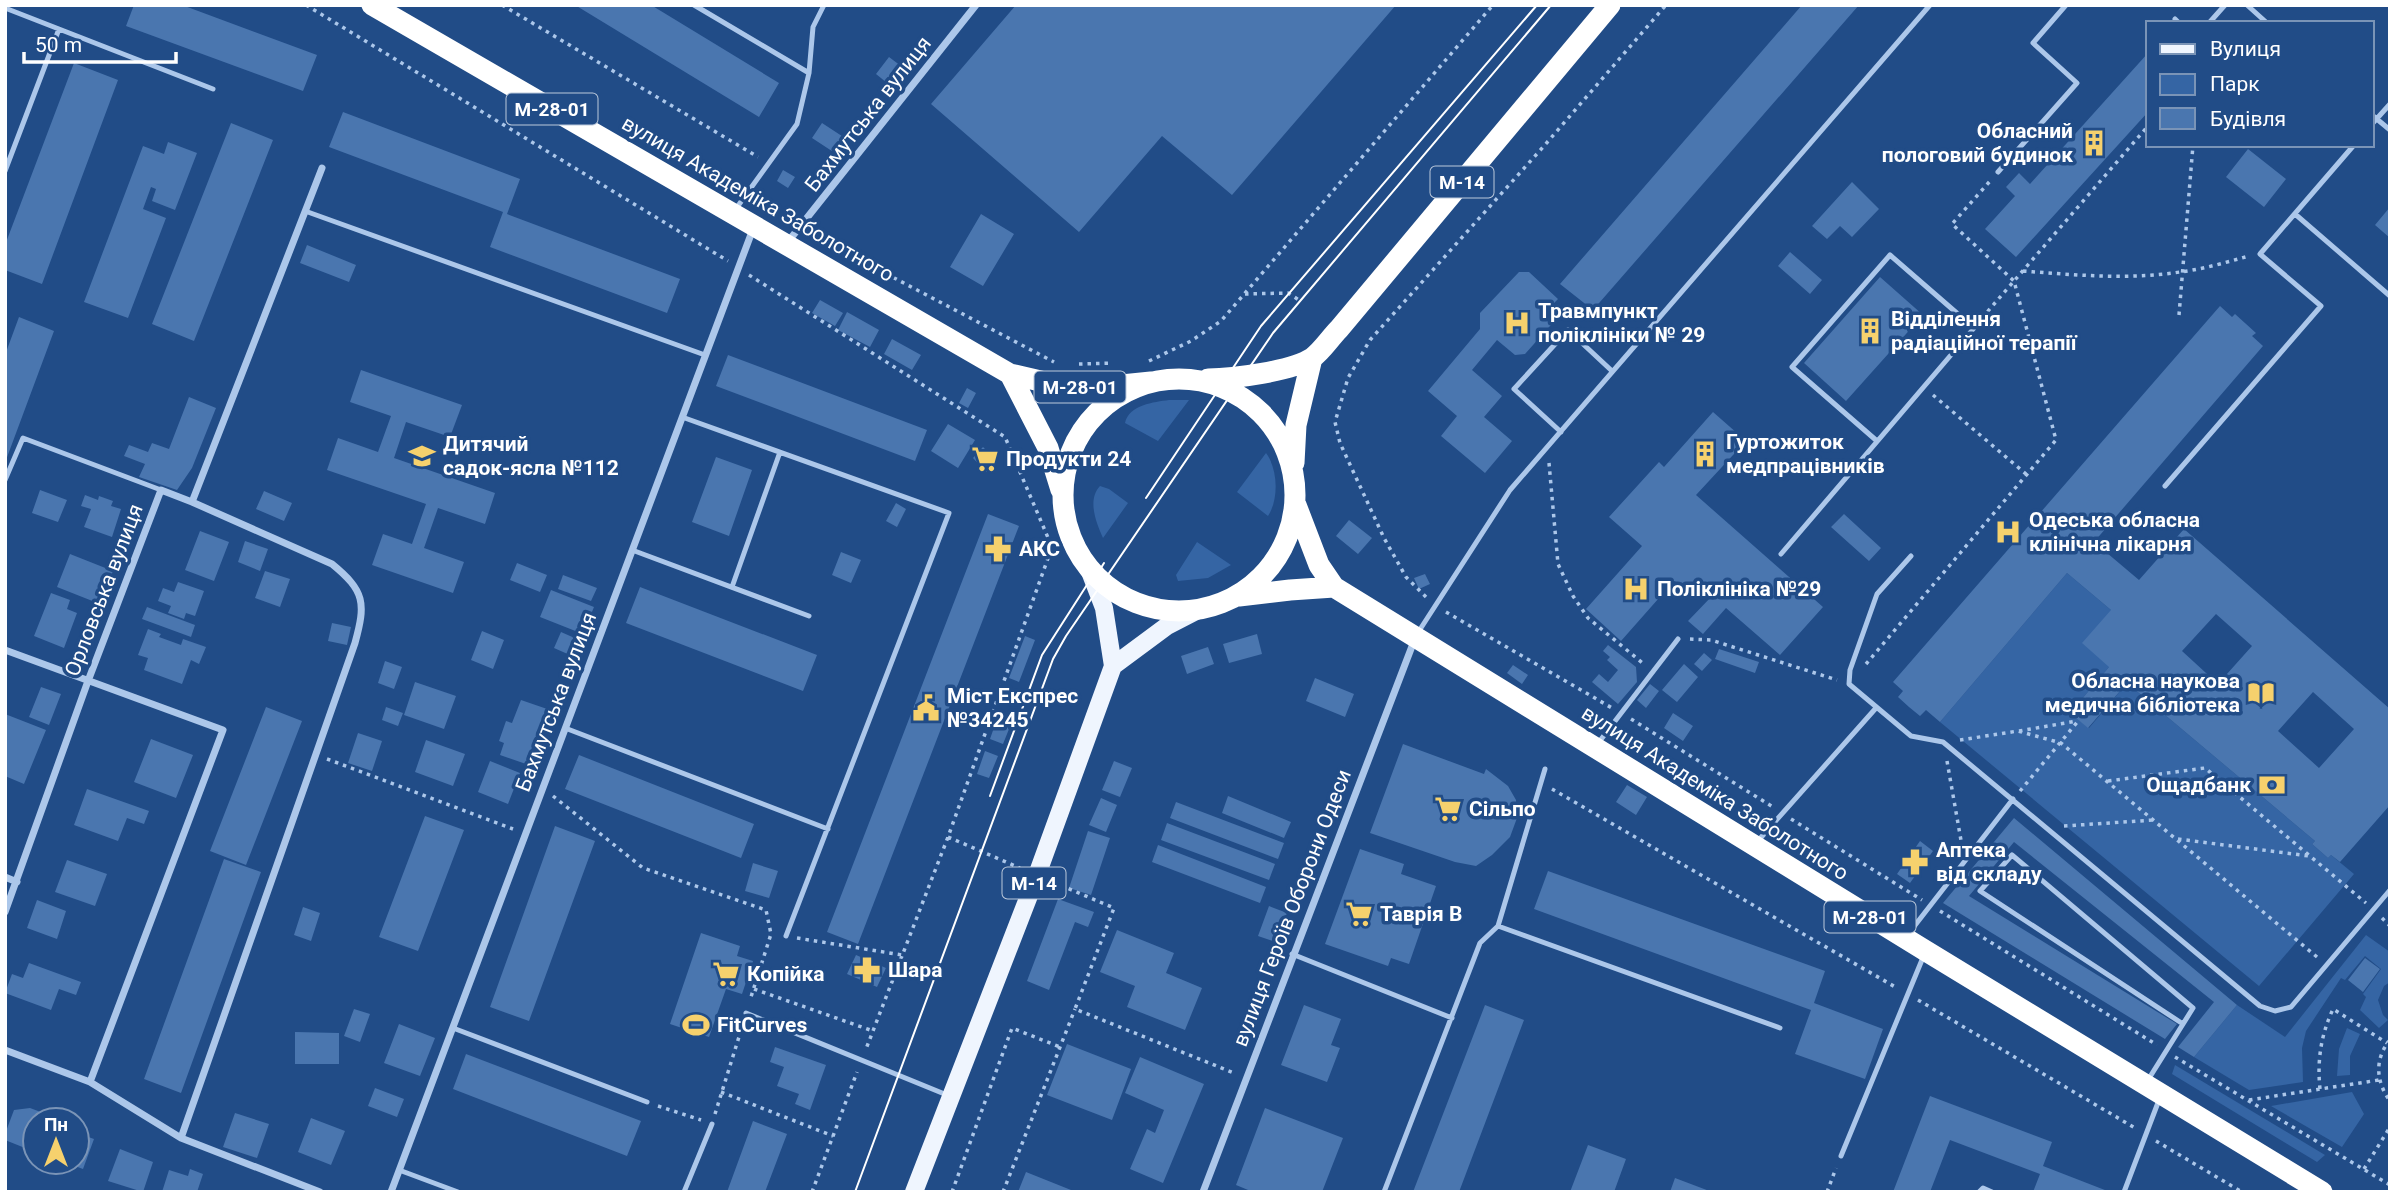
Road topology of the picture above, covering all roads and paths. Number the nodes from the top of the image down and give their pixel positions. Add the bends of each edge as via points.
1 (306, 5) edge
2 (372, 5) edge
3 (502, 5) edge
4 (694, 5) edge
5 (824, 5) edge
6 (976, 5) edge
7 (1493, 5) edge
8 (1610, 5) edge
9 (1666, 5) edge
10 (1930, 5) edge
11 (2066, 5) edge
12 (2225, 5) edge
13 (2247, 5) edge
14 (5, 8) edge
15 (2211, 21) edge
16 (2265, 21) edge
17 (59, 29) junction
18 (809, 74) junction
19 (213, 89) dead end
20 (2390, 104) edge
21 (2374, 119) edge
22 (2146, 128) edge
23 (2390, 130) edge
24 (2193, 147) edge
25 (2352, 147) edge
26 (769, 163) junction
27 (322, 168) dead end
28 (5, 171) edge
29 (1998, 172) joint
30 (305, 211) junction
31 (733, 213) junction
32 (2295, 214) junction
33 (754, 225) junction
34 (787, 244) junction
35 (836, 248) dead end
36 (2260, 254) junction
37 (738, 268) junction
38 (2023, 271) junction
39 (2183, 272) junction
40 (2014, 281) junction
41 (1244, 294) junction
42 (2390, 296) edge
43 (1299, 300) dead end
44 (2179, 315) dead end
45 (1974, 328) junction
46 (705, 355) junction
47 (1312, 358) junction
48 (1119, 363) dead end
49 (1058, 364) dead end
50 (1068, 364) dead end
51 (1612, 371) junction
52 (1148, 372) junction
53 (1010, 374) junction
54 (1188, 379) junction
55 (1923, 387) junction
56 (682, 417) junction
57 (1561, 432) junction
58 (1877, 441) junction
59 (1548, 447) junction
60 (780, 452) junction
61 (1293, 468) junction
62 (2027, 474) junction
63 (5, 480) edge
64 (2165, 486) dead end
65 (161, 490) junction
66 (1063, 495) junction
67 (192, 502) junction
68 (1296, 505) junction
69 (632, 550) junction
70 (1781, 554) dead end
71 (1911, 556) dead end
72 (1090, 569) junction
73 (732, 587) junction
74 (1334, 587) junction
75 (1236, 597) junction
76 (1434, 606) junction
77 (1198, 610) junction
78 (809, 616) dead end
79 (1416, 637) junction
80 (1678, 639) joint
81 (5, 650) edge
82 (1113, 666) junction
83 (1653, 671) junction
84 (88, 681) junction
85 (1849, 684) junction
86 (1876, 708) junction
87 (1621, 713) junction
88 (565, 728) junction
89 (2018, 731) junction
90 (1943, 742) junction
91 (2061, 743) junction
92 (1595, 748) junction
93 (315, 754) junction
94 (1545, 769) dead end
95 (2108, 781) junction
96 (1541, 782) junction
97 (543, 788) junction
98 (2013, 799) junction
99 (1782, 813) junction
100 (2154, 820) junction
101 (2048, 827) junction
102 (828, 829) junction
103 (526, 833) junction
104 (2178, 839) junction
105 (1753, 846) junction
106 (2311, 856) junction
107 (1965, 862) junction
108 (5, 877) edge
109 (18, 882) junction
110 (2390, 890) edge
111 (1931, 905) junction
112 (1114, 908) dead end
113 (2373, 909) junction
114 (5, 912) edge
115 (1498, 926) junction
116 (771, 934) junction
117 (786, 936) junction
118 (1905, 939) junction
119 (1926, 951) junction
120 (902, 954) junction
121 (1292, 954) junction
122 (2326, 965) junction
123 (754, 989) junction
124 (1907, 994) junction
125 (1075, 1009) junction
126 (746, 1013) junction
127 (1452, 1018) junction
128 (2183, 1024) junction
129 (453, 1028) junction
130 (1780, 1028) dead end
131 (873, 1031) junction
132 (2388, 1042) edge
133 (1060, 1047) junction
134 (5, 1050) edge
135 (2166, 1051) junction
136 (862, 1060) junction
137 (1246, 1078) junction
138 (2379, 1080) junction
139 (90, 1082) junction
140 (2153, 1089) junction
141 (2320, 1089) junction
142 (722, 1092) junction
143 (950, 1097) junction
144 (2247, 1101) junction
145 (2390, 1101) edge
146 (646, 1102) joint
147 (712, 1124) junction
148 (2390, 1127) edge
149 (2146, 1135) junction
150 (833, 1136) junction
151 (181, 1138) junction
152 (1841, 1156) joint
153 (2364, 1169) junction
154 (399, 1170) junction
155 (2390, 1185) edge
156 (320, 1192) edge
157 (391, 1192) edge
158 (458, 1192) edge
159 (684, 1192) edge
160 (812, 1192) edge
161 (914, 1192) edge
162 (952, 1192) edge
163 (1003, 1192) edge
164 (1203, 1192) edge
165 (1384, 1192) edge
166 (1827, 1192) edge
167 (1979, 1192) edge
168 (1992, 1192) edge
169 (2124, 1192) edge
170 (2242, 1192) edge
171 (2322, 1192) edge

1 - 37 path
2 - 31 highway, вулиця Академіка Заболотного / М-28-01
3 - 26 path
4 - 18 lane
5 - 18 lane via 813,27
6 - 34 street, Бахмутська вулиця
7 - 41 path
8 - 47 highway, М-14
9 - 76 path via 1370,340 1348,378 1335,422 1340,443 1406,577
10 - 51 lane
11 - 29 lane via 2033,43 2077,83
12 - 15 lane
13 - 16 lane
14 - 17 lane
17 - 19 lane
17 - 28 lane
18 - 26 lane via 797,124
20 - 21 lane
21 - 23 lane
22 - 38 path
24 - 39 path
25 - 32 lane
26 - 31 lane
27 - 30 street
29 - 40 path via 1952,224
30 - 46 lane
30 - 67 street
31 - 33 highway, вулиця Академіка Заболотного / М-28-01
32 - 36 lane
32 - 42 lane
33 - 34 highway, вулиця Академіка Заболотного / М-28-01
33 - 37 street, Бахмутська вулиця
34 - 53 highway, вулиця Академіка Заболотного / М-28-01
35 - 49 path
36 - 39 path
36 - 64 lane via 2321,306
37 - 46 street, Бахмутська вулиця
37 - 120 path via 1005,437 1052,547
38 - 39 path via 2106,277
38 - 40 path
39 - 44 path
40 - 45 path
40 - 62 path via 2056,440
41 - 43 path via 1288,293
41 - 52 path via 1221,321
45 - 55 lane
45 - 58 lane via 1890,255 1792,367
46 - 56 street, Бахмутська вулиця
47 - 54 highway, М-14 via 1242,377
47 - 61 highway, М-14 via 1296,425
48 - 50 path
51 - 57 lane
51 - 57 lane via 1567,330 1514,389
52 - 53 highway, вулиця Академіка Заболотного / М-28-01 via 1102,387 1062,386
52 - 54 highway, М-14
52 - 66 highway, М-14 via 1088,423 1069,457
53 - 66 highway, М-28-01 via 1048,448
54 - 61 highway, М-14 via 1232,391 1260,410 1281,437
55 - 58 lane
55 - 62 path
56 - 60 lane
56 - 69 street, Бахмутська вулиця
57 - 59 lane
58 - 70 lane
59 - 76 lane via 1510,490
59 - 83 path via 1559,564 1573,596 1588,618
60 - 73 lane
60 - 102 lane via 949,513
61 - 68 highway, М-14
62 - 85 path
63 - 65 lane via 23,438
65 - 67 street, Орловська вулиця
65 - 84 street, Орловська вулиця
66 - 72 highway, М-14 via 1075,547
67 - 93 street, Орловська вулиця via 332,565 352,581 361,600 361,619
68 - 74 highway, вулиця Академіка Заболотного / М-28-01 via 1319,565
68 - 75 highway, М-14 via 1286,542 1266,573
69 - 73 lane
69 - 88 street, Бахмутська вулиця
71 - 85 lane via 1877,594
72 - 77 highway, М-14 via 1131,601 1164,610
72 - 82 main road, М-14 via 1104,608
73 - 78 lane
74 - 75 highway
74 - 79 highway, вулиця Академіка Заболотного / М-28-01
75 - 77 highway, М-14
76 - 79 lane
76 - 87 path
77 - 82 main road, М-14 via 1167,626
79 - 92 highway, вулиця Академіка Заболотного / М-28-01
79 - 121 street, вулиця Героїв Оборони Одеси
80 - 83 lane
80 - 85 path via 1711,639
81 - 84 street
82 - 143 main road, М-14
83 - 87 lane
84 - 109 street, Орловська вулиця
84 - 139 street via 223,730
85 - 86 lane
86 - 90 lane via 1911,736
86 - 99 lane
87 - 92 lane
87 - 99 path
88 - 97 street, Бахмутська вулиця
88 - 102 lane
89 - 90 path
89 - 91 path
89 - 91 path via 2079,720
90 - 98 lane
90 - 107 path
91 - 95 path
91 - 98 path
92 - 105 highway, вулиця Академіка Заболотного / М-28-01
93 - 103 path
93 - 151 street, Орловська вулиця
94 - 96 lane
95 - 100 path
95 - 106 path via 2205,768
96 - 115 lane
96 - 124 path
97 - 103 street, Бахмутська вулиця
97 - 116 path via 643,868 766,911
98 - 101 lane
98 - 107 lane
99 - 105 lane
99 - 111 path
100 - 101 path
100 - 104 path
101 - 122 lane via 2267,1010 2291,1007
102 - 117 lane
103 - 129 street, Бахмутська вулиця
104 - 106 path
104 - 122 path
105 - 118 highway, вулиця Академіка Заболотного / М-28-01
106 - 113 path
107 - 111 lane
108 - 109 street
109 - 114 street, Орловська вулиця
110 - 113 lane
111 - 118 lane
111 - 135 path
112 - 125 path
113 - 122 lane
115 - 127 lane via 1480,943
115 - 130 lane
116 - 117 path
116 - 123 path
117 - 120 path
118 - 119 highway, вулиця Академіка Заболотного / М-28-01
119 - 124 lane
119 - 140 highway, вулиця Академіка Заболотного / М-28-01
120 - 131 path
121 - 127 lane
121 - 137 street, вулиця Героїв Оборони Одеси
123 - 126 path
123 - 131 path
124 - 149 path
124 - 152 lane
125 - 133 path
125 - 137 path
126 - 136 lane
126 - 142 path
127 - 165 lane
128 - 128 lane via 2193,1008 2012,855 1980,891
128 - 135 lane
129 - 146 lane
129 - 154 street, Бахмутська вулиця
131 - 136 path
132 - 138 path via 2378,1067
132 - 141 path via 2333,1009 2321,1042
133 - 162 path via 1012,1028
133 - 163 path
134 - 139 street
135 - 140 lane
135 - 144 path
136 - 143 lane
136 - 150 path
137 - 164 street, вулиця Героїв Оборони Одеси
138 - 141 path
138 - 145 path
139 - 151 street
140 - 149 lane
140 - 171 highway, вулиця Академіка Заболотного / М-28-01
141 - 144 path
142 - 147 path
142 - 150 path
143 - 161 main road, М-14
144 - 153 path
146 - 147 path
147 - 159 lane
148 - 153 path
149 - 169 lane
149 - 170 path
150 - 160 path
151 - 156 street
152 - 166 path
153 - 155 path
154 - 157 street, Бахмутська вулиця
154 - 158 lane
167 - 168 lane via 1983,1188

